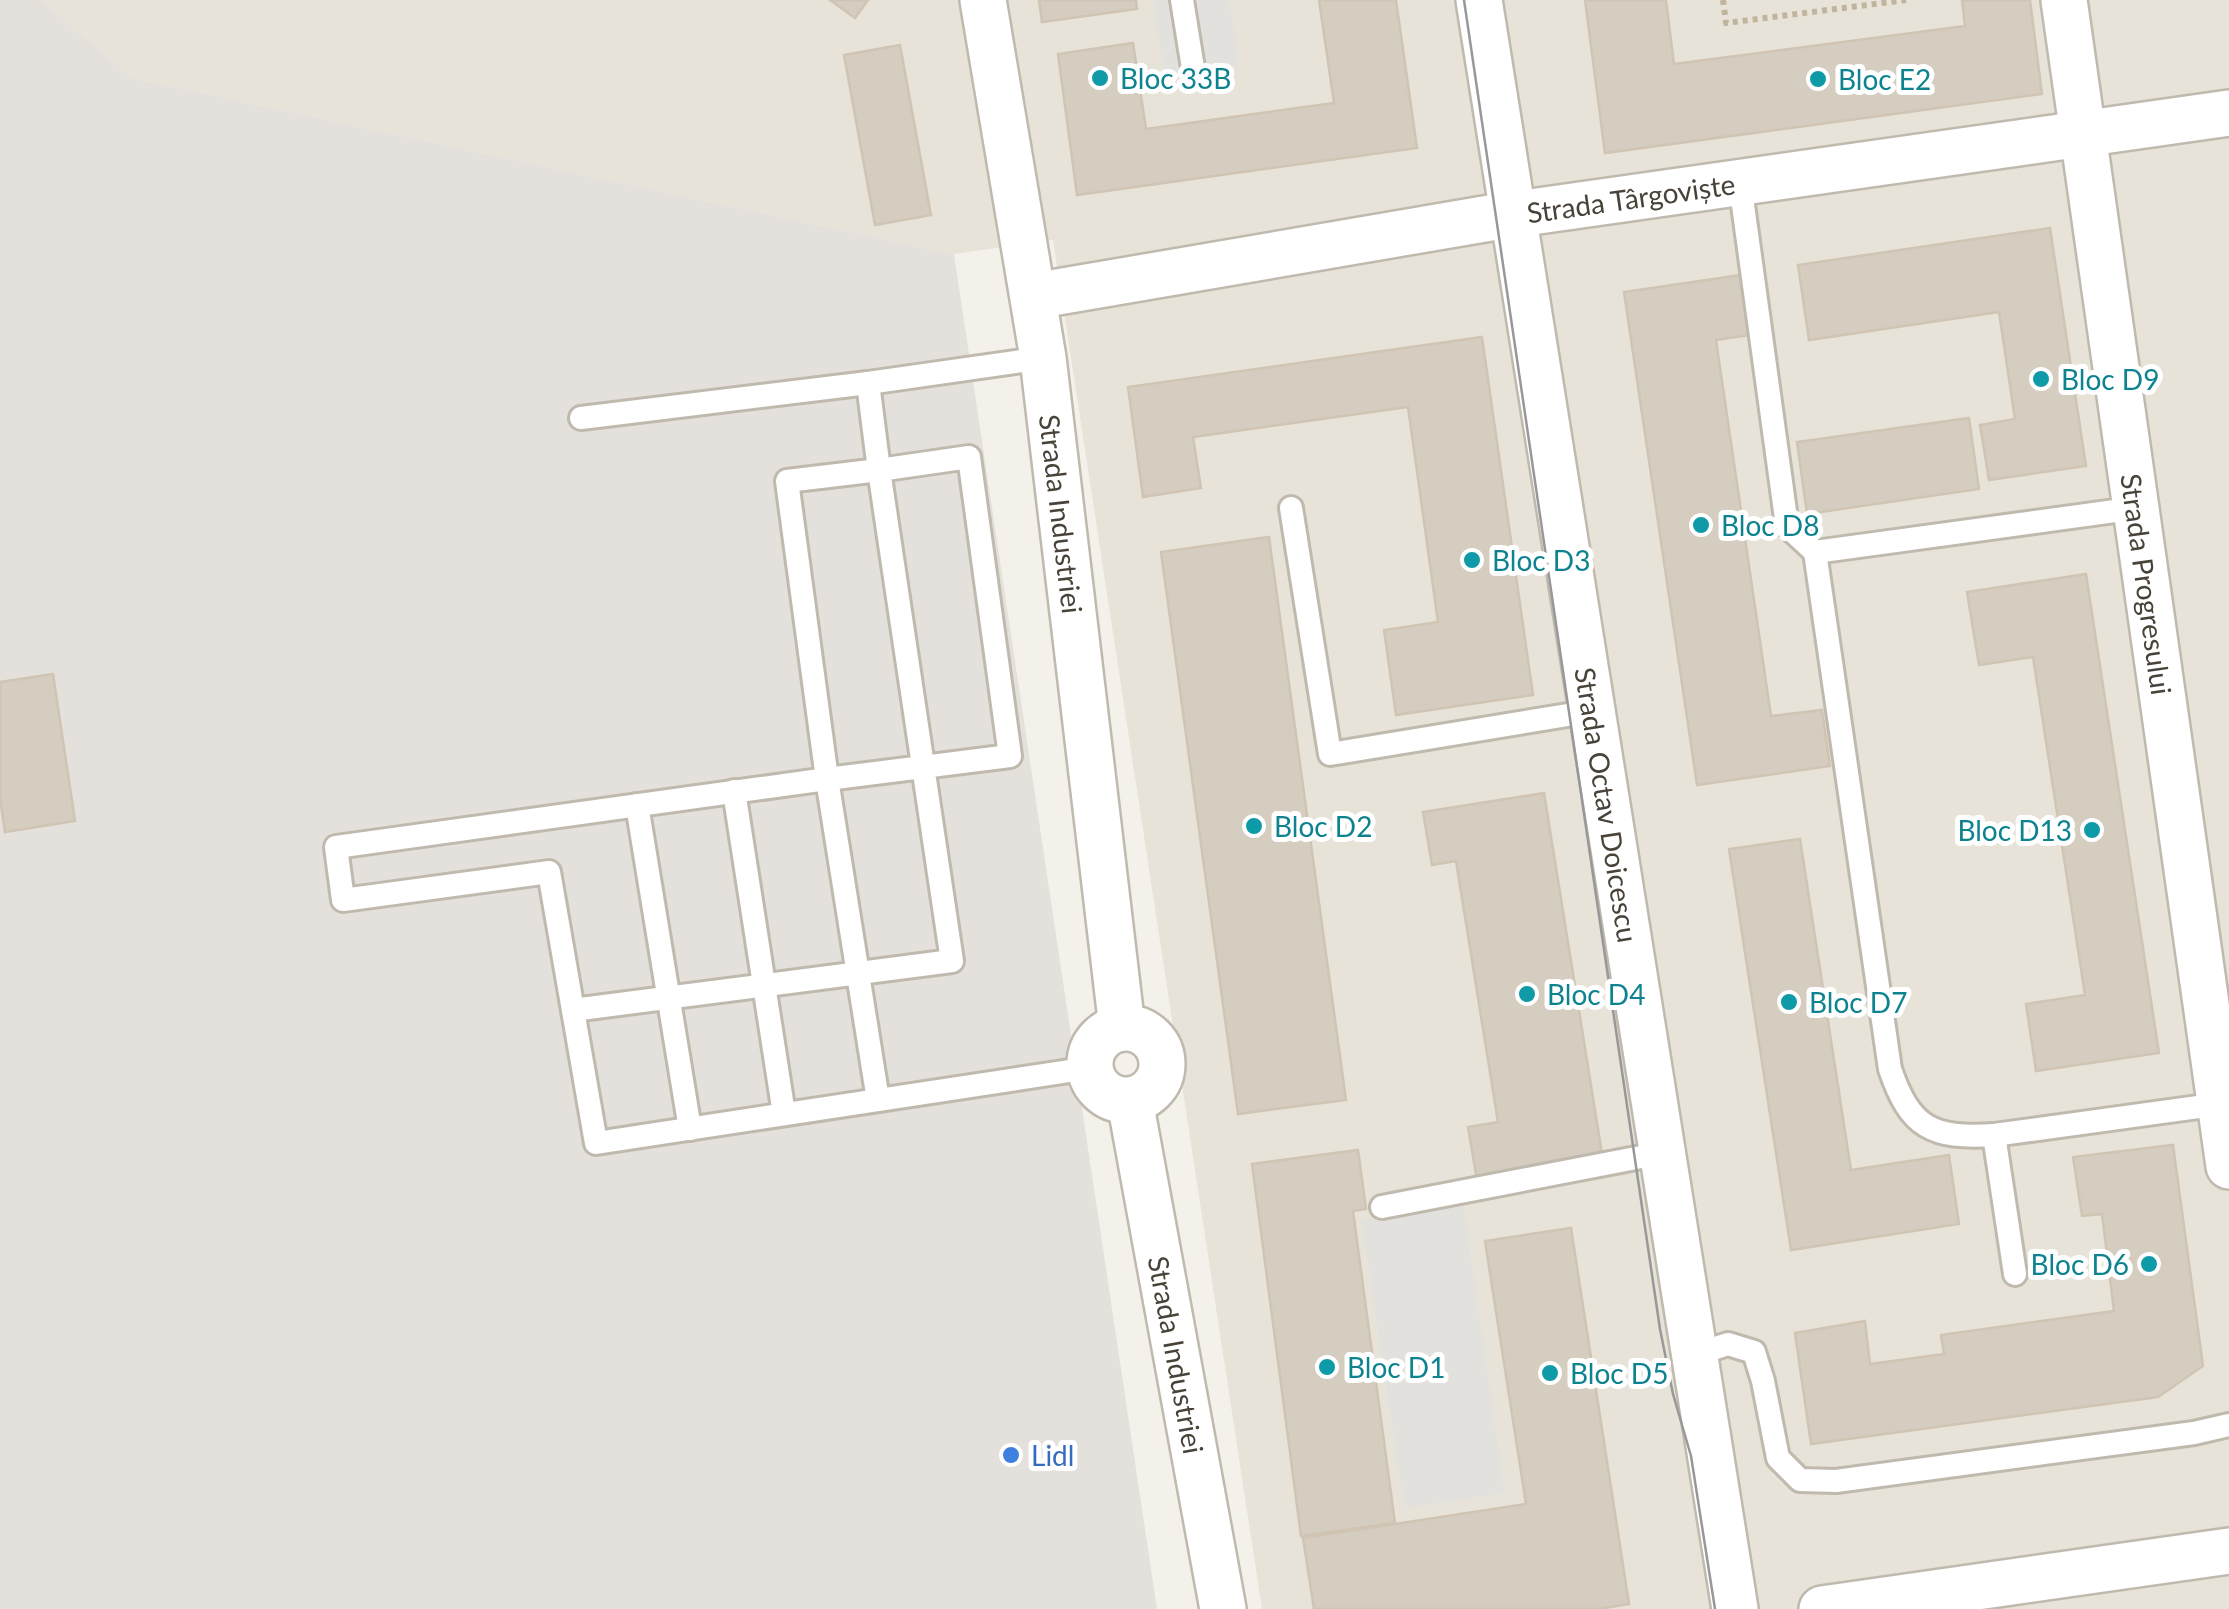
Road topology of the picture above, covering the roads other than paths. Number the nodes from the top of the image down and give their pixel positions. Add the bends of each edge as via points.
1 (984, 0) edge
2 (1182, 0) edge
3 (1480, 0) edge
4 (2064, 0) edge
5 (1193, 68) dead end
6 (2229, 114) edge
7 (2085, 135) junction
8 (1740, 183) junction
9 (1513, 214) junction
10 (1034, 296) junction
11 (1043, 358) junction
12 (868, 383) junction
13 (581, 418) dead end
14 (879, 470) junction
15 (1291, 508) dead end
16 (2137, 508) junction
17 (1815, 552) junction
18 (1592, 712) junction
19 (923, 767) junction
20 (827, 779) junction
21 (734, 791) junction
22 (636, 805) junction
23 (858, 973) junction
24 (764, 986) junction
25 (669, 998) junction
26 (573, 1010) junction
27 (1122, 1028) junction
28 (1089, 1068) junction
29 (878, 1100) junction
30 (1130, 1100) junction
31 (2220, 1104) junction
32 (784, 1114) junction
33 (690, 1128) junction
34 (1994, 1136) junction
35 (1662, 1153) junction
36 (2229, 1166) edge
37 (1382, 1206) dead end
38 (2015, 1274) dead end
39 (1694, 1355) junction
40 (2229, 1425) edge
41 (2229, 1551) edge
42 (1222, 1609) edge
43 (1735, 1609) edge
44 (1822, 1609) edge

1 - 10 street, Strada Industriei
2 - 5 lane
3 - 9 street, Strada Octav Doicescu
4 - 7 street, Strada Progresului
6 - 7 street, Strada Târgoviște
7 - 8 street, Strada Târgoviște
7 - 16 street, Strada Progresului
8 - 9 street, Strada Târgoviște
8 - 17 lane via 1787,526
9 - 10 street, Strada Târgoviște
9 - 18 street, Strada Octav Doicescu
10 - 11 street, Strada Industriei
11 - 12 lane
11 - 27 street, Strada Industriei
12 - 13 lane
12 - 14 lane
14 - 19 lane
14 - 19 lane via 969,457 1010,756
14 - 20 lane via 787,482
15 - 18 lane via 1330,754
16 - 17 lane
16 - 31 street, Strada Progresului
17 - 34 lane via 1890,1069 1902,1104 1928,1127 1957,1137
18 - 35 street, Strada Octav Doicescu
19 - 20 lane
19 - 23 lane via 952,962
20 - 21 lane
20 - 23 lane
21 - 22 lane
21 - 24 lane
22 - 25 lane
22 - 26 lane via 336,848 343,900 549,872
23 - 24 lane
23 - 29 lane
24 - 25 lane
24 - 32 lane
25 - 26 lane
25 - 33 lane
26 - 33 lane via 596,1143
27 - 28 street via 1097,1041
27 - 30 street via 1149,1036 1162,1061 1154,1088
28 - 29 lane
28 - 30 street via 1103,1092
29 - 32 lane
30 - 42 street, Strada Industriei
31 - 34 lane
31 - 36 street, Strada Progresului
32 - 33 lane
34 - 38 lane
35 - 37 lane
35 - 39 street, Strada Octav Doicescu
39 - 40 lane via 1728,1344 1754,1352 1778,1458 1800,1480 1836,1481
39 - 43 street, Strada Octav Doicescu
41 - 44 street

